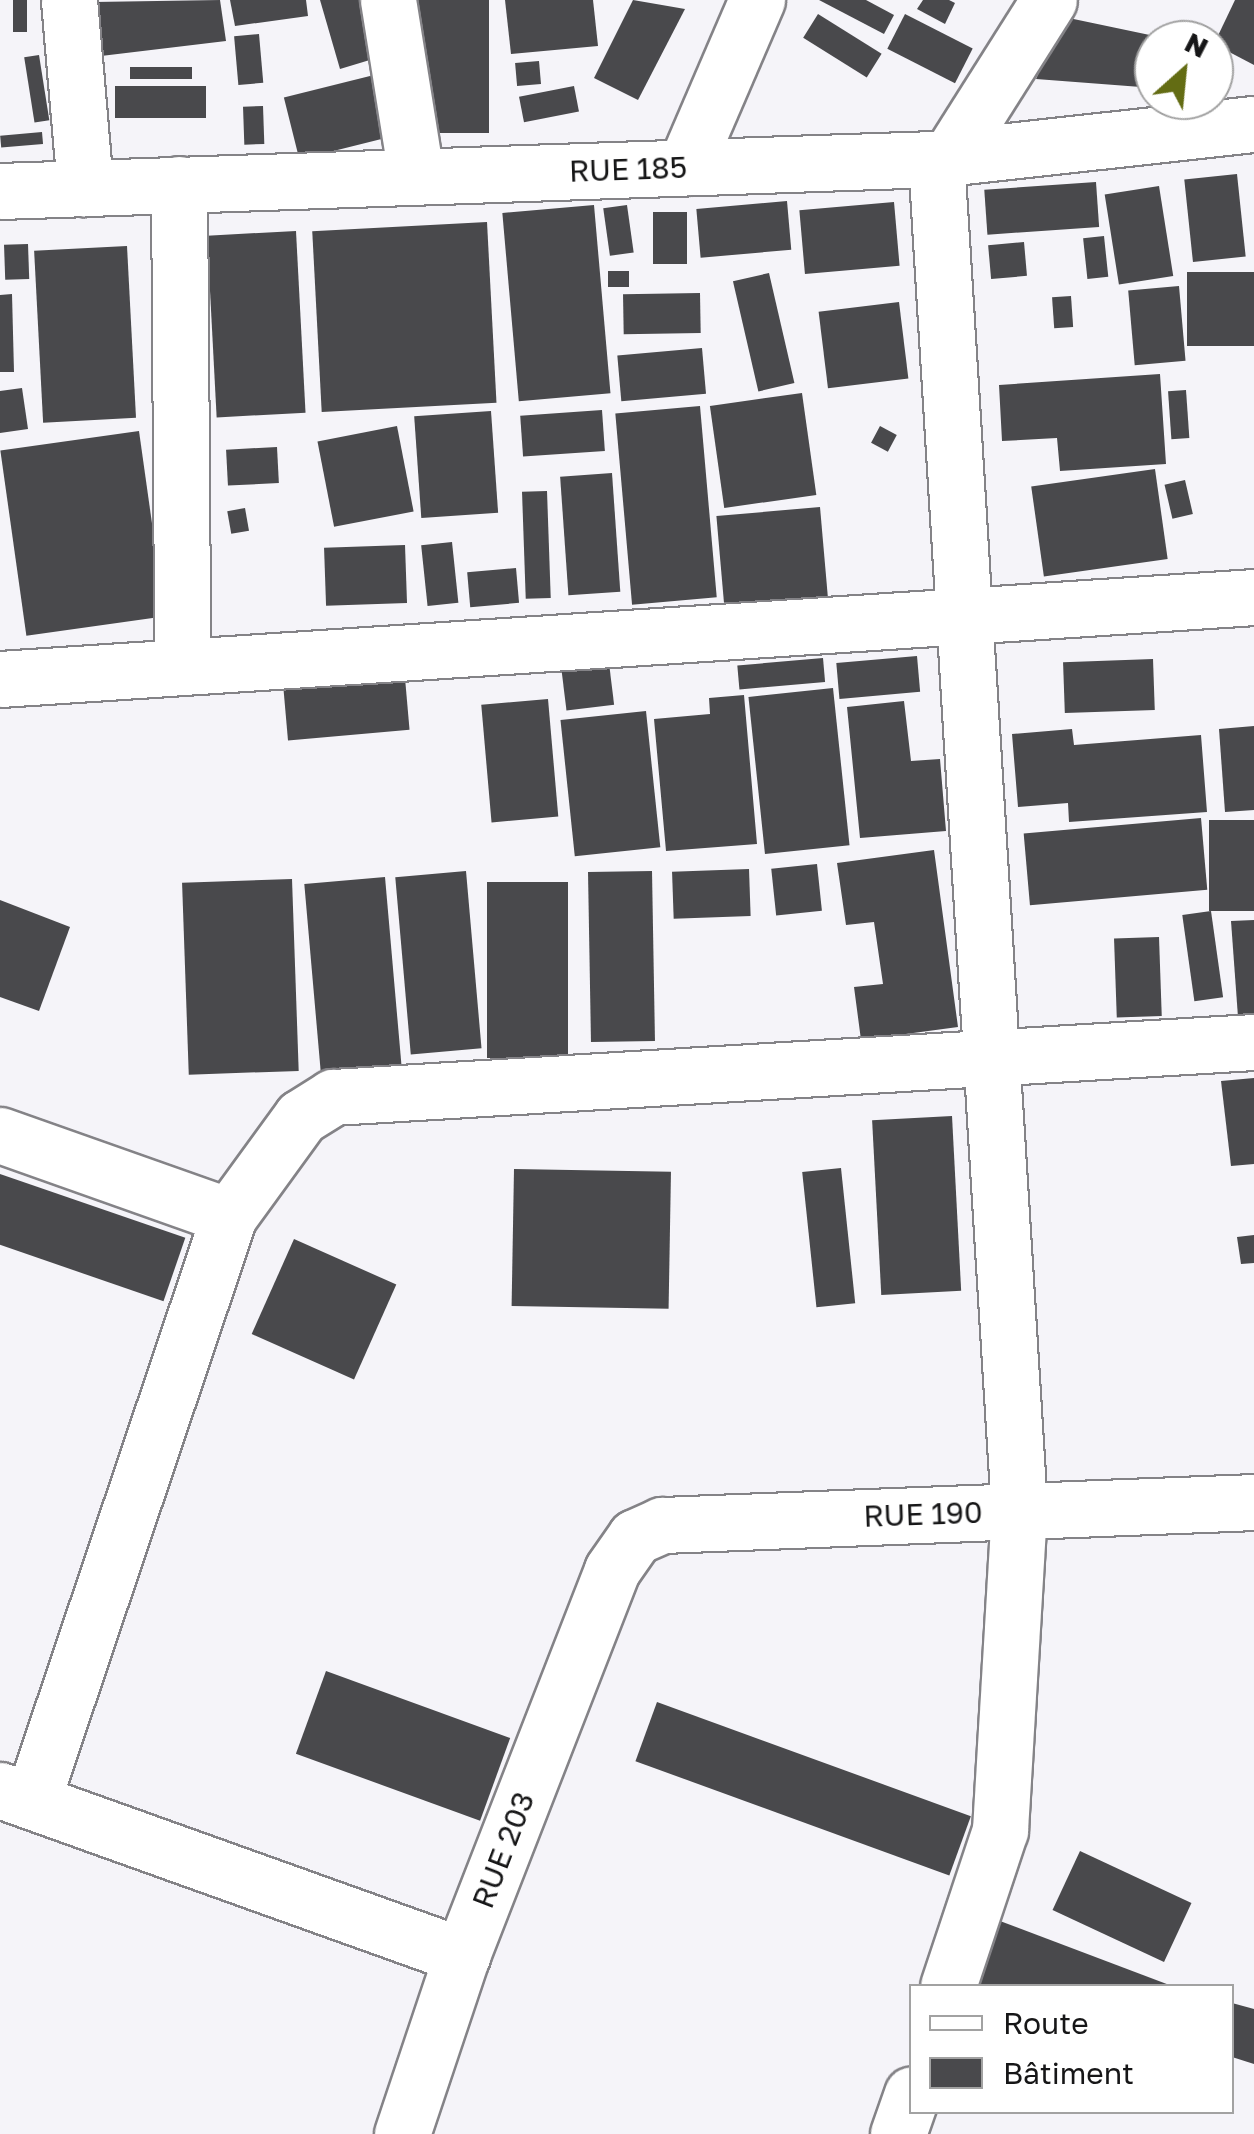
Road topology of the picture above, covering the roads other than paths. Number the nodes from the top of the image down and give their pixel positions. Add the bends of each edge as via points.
1 (69, 0) edge
2 (388, 0) edge
3 (757, 0) edge
4 (1049, 0) edge
5 (1254, 124) edge
6 (944, 157) junction
7 (684, 167) junction
8 (416, 176) junction
9 (179, 184) junction
10 (85, 188) junction
11 (0, 191) edge
12 (1254, 597) edge
13 (966, 616) junction
14 (182, 667) junction
15 (0, 679) edge
16 (1254, 1042) edge
17 (993, 1055) junction
18 (0, 1135) edge
19 (229, 1216) junction
20 (1254, 1502) edge
21 (1019, 1510) junction
22 (612, 1570) joint
23 (16, 1796) edge
24 (462, 1954) junction
25 (949, 1984) edge
26 (909, 2103) edge
27 (402, 2134) edge
28 (898, 2134) edge

1 - 10 street
2 - 8 street
3 - 7 street
4 - 6 street
5 - 6 street, RUE 185
6 - 7 street, RUE 185
6 - 13 street
7 - 8 street, RUE 185
8 - 9 street, RUE 185
9 - 10 street, RUE 185
9 - 14 street
10 - 11 street, RUE 185
12 - 13 street
13 - 14 street
13 - 17 street
14 - 15 street
16 - 17 street
17 - 19 street via 332,1097 300,1117
17 - 21 street
18 - 19 street
19 - 23 street
20 - 21 street, RUE 190
21 - 22 street, RUE 190 via 662,1525 636,1537
21 - 25 street via 1000,1830
22 - 24 street, RUE 203
23 - 24 street
24 - 27 street, RUE 203
26 - 28 street

